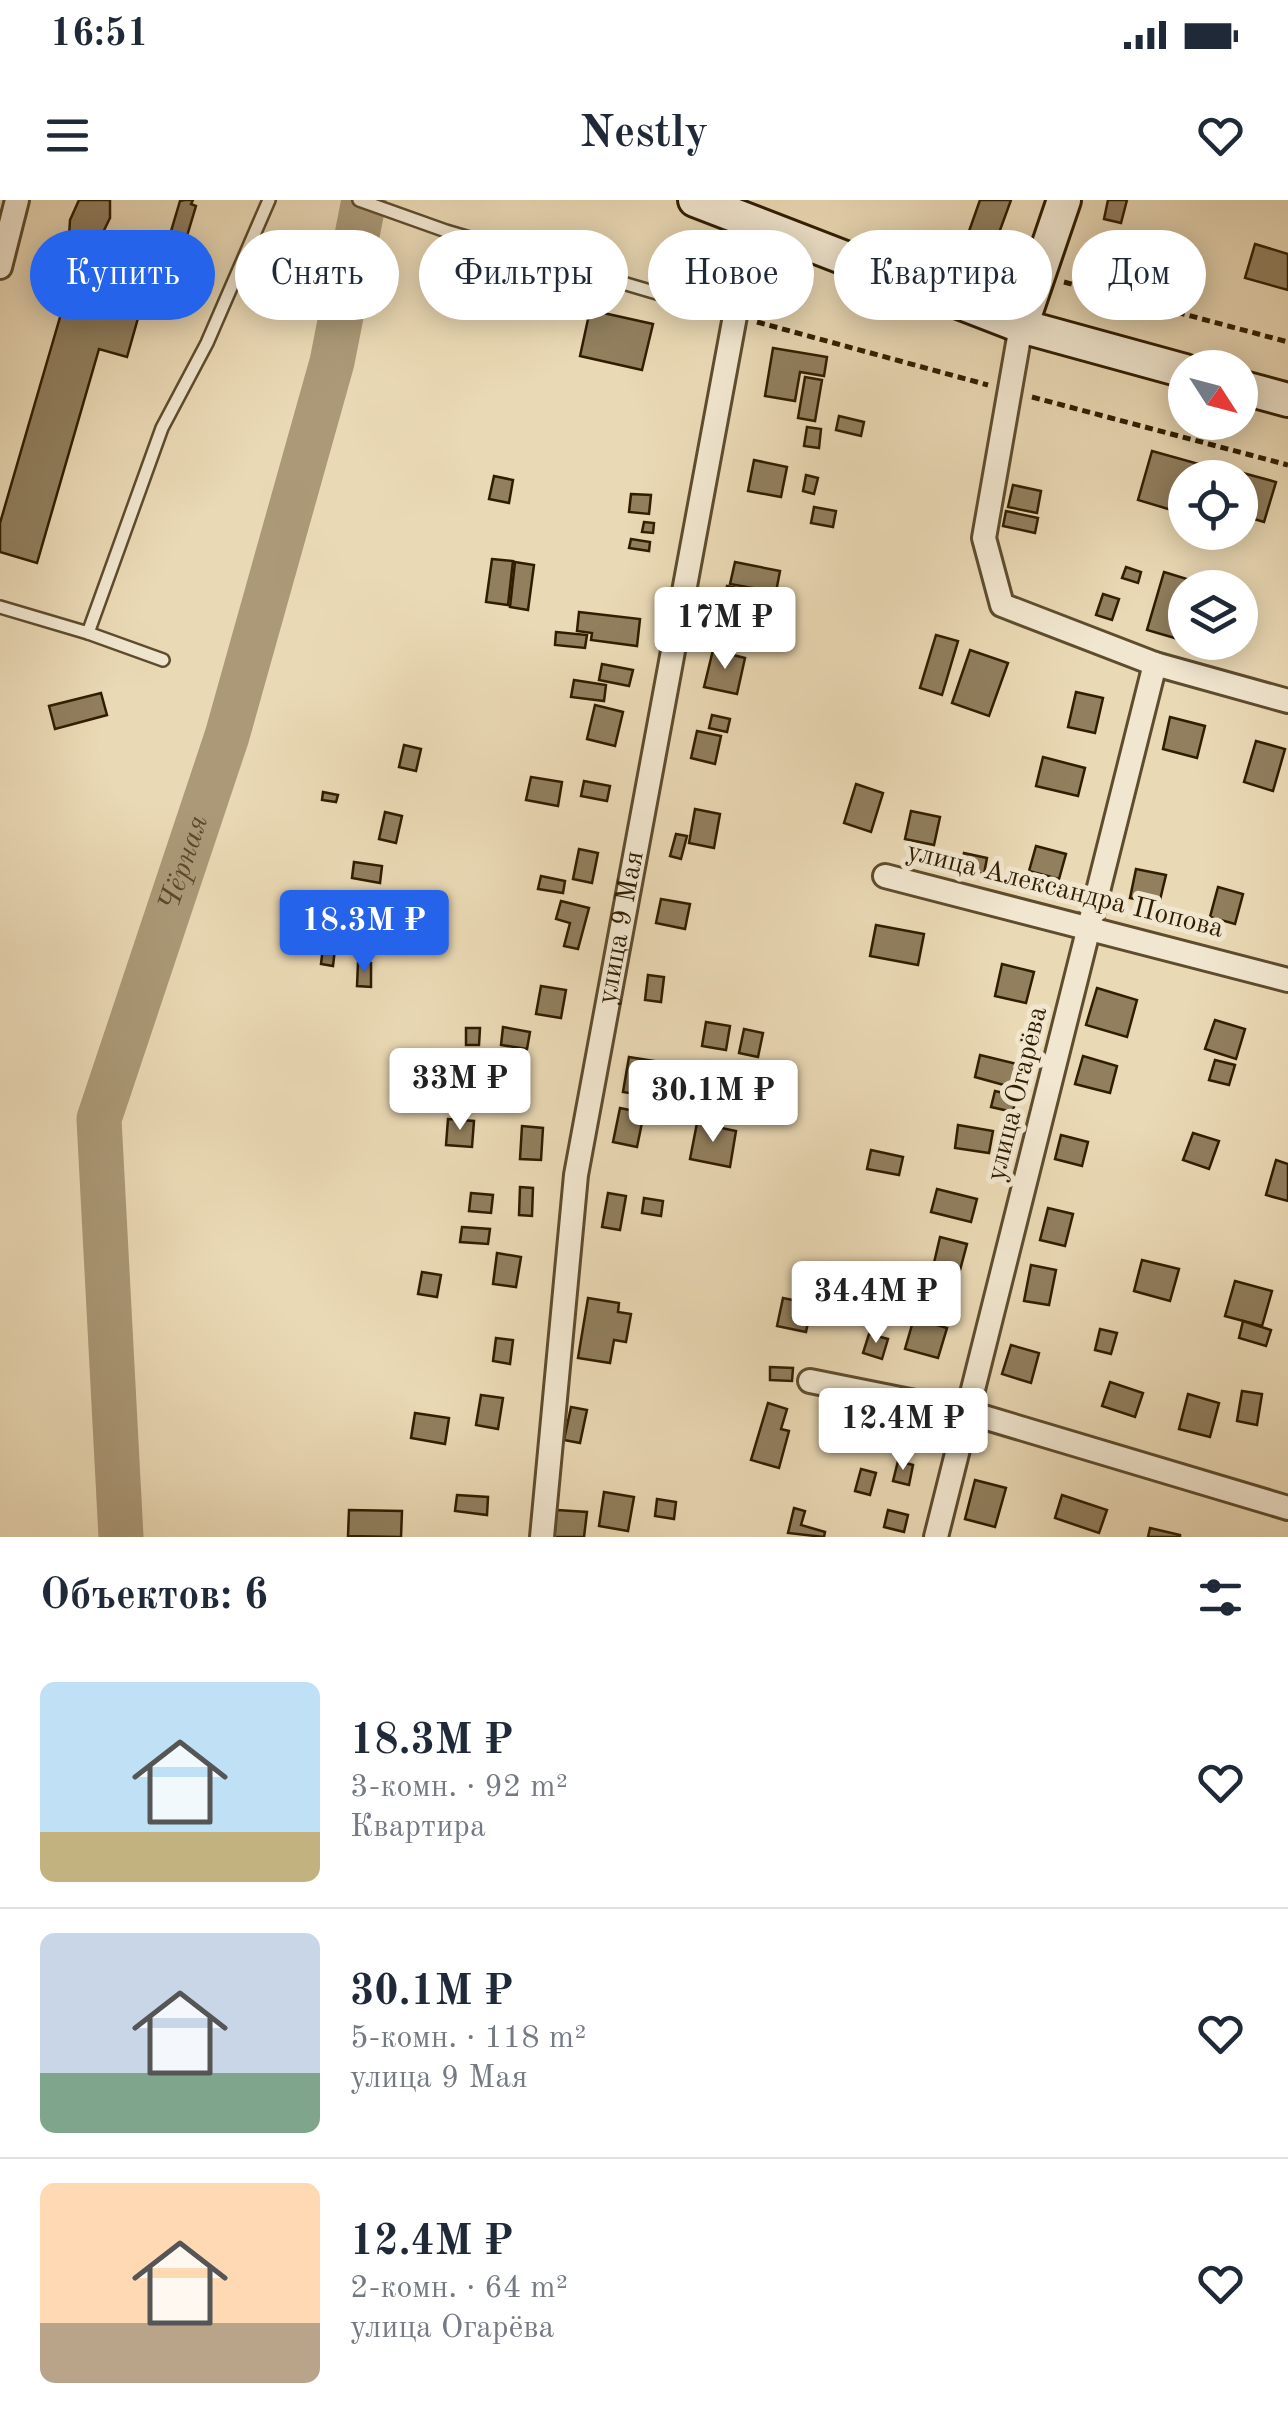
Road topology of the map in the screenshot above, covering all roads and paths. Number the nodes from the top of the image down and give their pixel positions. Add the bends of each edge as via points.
1 (269, 200) edge
2 (360, 200) edge
3 (695, 200) edge
4 (1064, 200) edge
5 (10, 206) edge
6 (774, 230) edge
7 (1052, 235) edge
8 (814, 246) edge
9 (0, 267) edge
10 (1052, 280) edge
11 (648, 290) edge
12 (734, 320) edge
13 (1023, 320) edge
14 (1021, 326) junction
15 (1288, 342) edge
16 (1168, 367) edge
17 (1258, 392) edge
18 (1288, 400) edge
19 (0, 608) edge
20 (88, 633) junction
21 (163, 660) dead end
22 (1154, 664) junction
23 (1288, 701) edge
24 (885, 876) dead end
25 (1090, 928) junction
26 (1288, 980) edge
27 (810, 1381) dead end
28 (970, 1414) junction
29 (1288, 1508) edge
30 (542, 1537) edge
31 (936, 1537) edge

1 - 20 lane via 208,344 162,428
2 - 11 lane
3 - 6 main road
4 - 7 main road
5 - 9 street
8 - 14 main road
10 - 15 path
12 - 30 street, улица 9 Мая via 576,1175
13 - 14 main road
14 - 16 main road
14 - 22 street via 984,538 1002,605
17 - 18 main road
19 - 20 lane
20 - 21 lane
22 - 23 street
22 - 25 street, улица Огарёва
24 - 25 street, улица Александра Попова
25 - 26 street, улица Александра Попова
25 - 28 street, улица Огарёва
27 - 28 street
28 - 29 street
28 - 31 street, улица Огарёва

